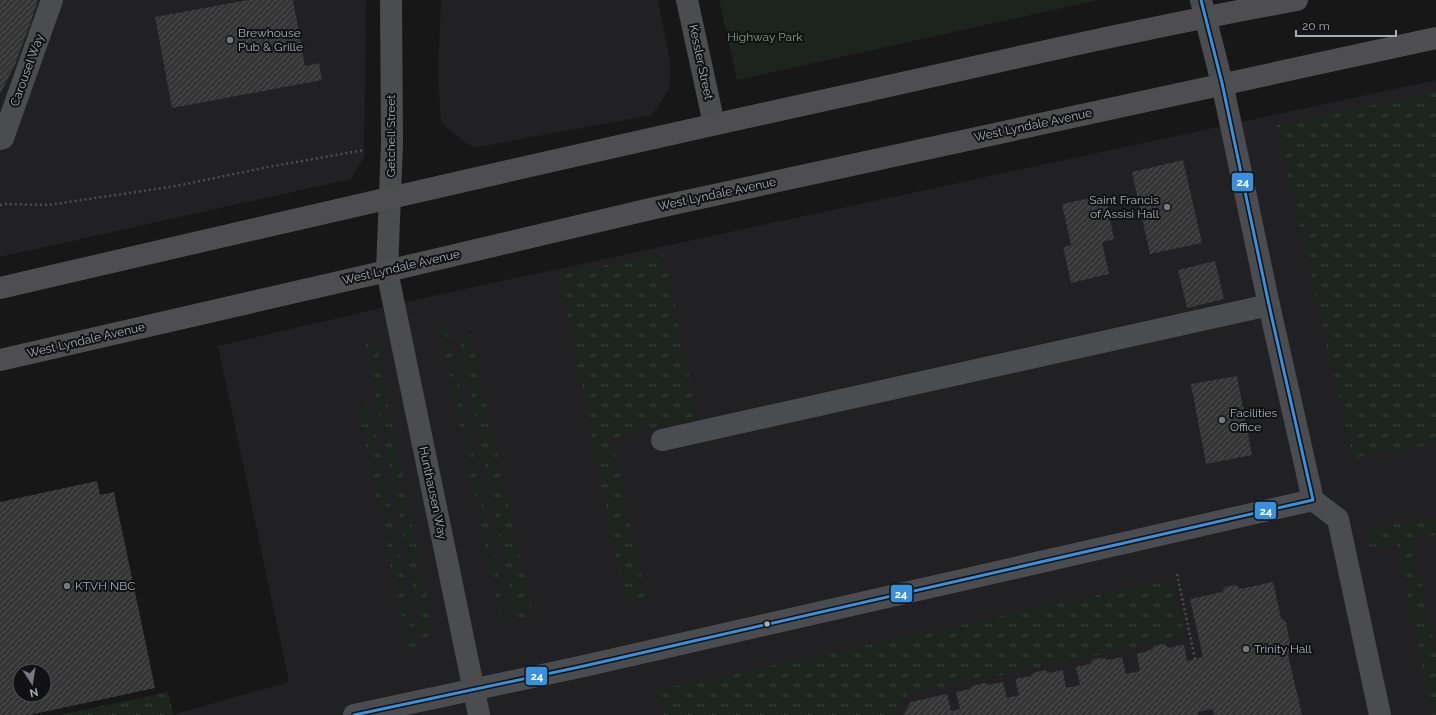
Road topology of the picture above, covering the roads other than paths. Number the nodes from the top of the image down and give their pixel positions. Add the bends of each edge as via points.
1 (52, 0) edge
2 (391, 0) edge
3 (688, 0) edge
4 (1297, 0) edge
5 (1202, 8) edge
6 (1436, 38) edge
7 (1222, 83) junction
8 (714, 124) junction
9 (0, 139) edge
10 (391, 197) junction
11 (387, 271) junction
12 (0, 288) edge
13 (1269, 305) junction
14 (0, 360) edge
15 (662, 440) dead end
16 (1313, 500) junction
17 (475, 690) junction
18 (354, 715) edge
19 (479, 715) edge
20 (1380, 715) edge

1 - 9 street, Carousel Way via 3,138
2 - 10 street, Getchell Street
3 - 8 street, Kessler Street
4 - 5 highway
5 - 7 street
5 - 8 highway
6 - 7 highway, West Lyndale Avenue
7 - 11 highway, West Lyndale Avenue via 659,207
7 - 13 street
8 - 10 highway
10 - 11 street, Getchell Street
10 - 12 highway
11 - 14 highway, West Lyndale Avenue
11 - 17 street, Hunthausen Way
13 - 15 street
13 - 16 street
16 - 17 street
16 - 20 street via 1338,518
17 - 18 street
17 - 19 street, Hunthausen Way

